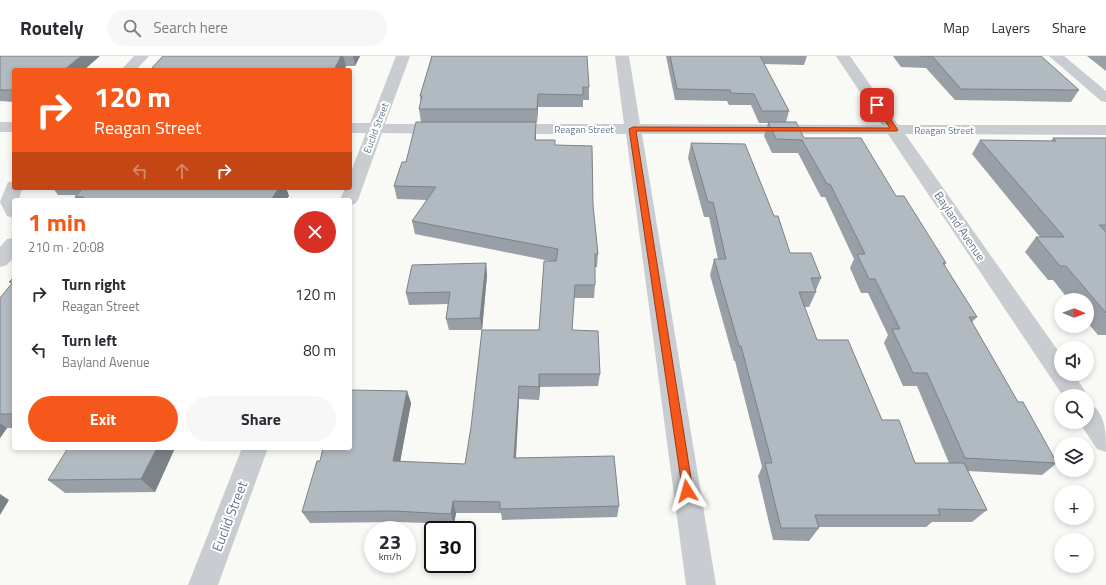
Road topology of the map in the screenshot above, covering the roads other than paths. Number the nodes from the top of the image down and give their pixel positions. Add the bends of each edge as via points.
1 (142, 56) edge
2 (403, 56) edge
3 (622, 56) edge
4 (843, 56) edge
5 (1056, 56) edge
6 (130, 68) edge
7 (1106, 98) edge
8 (0, 127) edge
9 (12, 127) edge
10 (352, 128) edge
11 (376, 128) junction
12 (462, 129) edge
13 (493, 129) edge
14 (633, 129) junction
15 (894, 130) junction
16 (1106, 130) edge
17 (13, 190) edge
18 (350, 198) edge
19 (12, 208) edge
20 (12, 246) edge
21 (0, 260) edge
22 (1071, 389) edge
23 (1094, 423) edge
24 (1106, 440) edge
25 (254, 450) edge
26 (203, 585) edge
27 (702, 585) edge

1 - 6 street
2 - 11 street, Euclid Street
3 - 14 street
4 - 15 street, Bayland Avenue
5 - 7 street
8 - 9 street
10 - 11 street
11 - 12 street
11 - 18 street, Euclid Street
13 - 14 street, Reagan Street
14 - 15 street, Reagan Street
14 - 27 street
15 - 16 street, Reagan Street
15 - 22 street, Bayland Avenue
17 - 19 street via 9,202
20 - 21 street
23 - 24 street
25 - 26 street, Euclid Street

